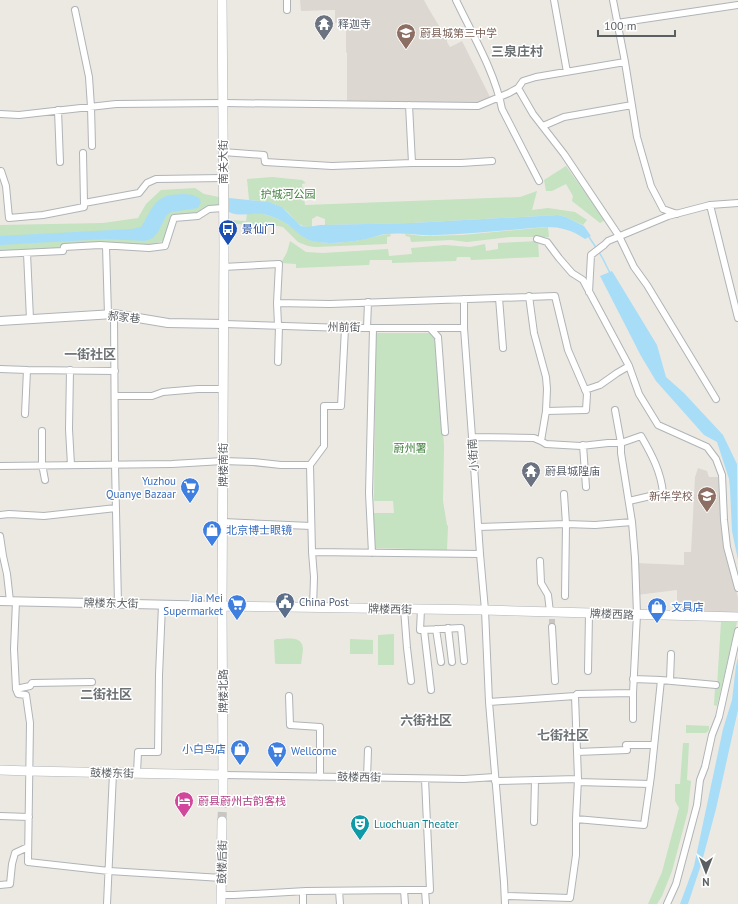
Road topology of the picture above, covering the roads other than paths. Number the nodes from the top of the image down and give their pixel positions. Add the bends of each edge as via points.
1 (222, 0) edge
2 (287, 0) edge
3 (456, 0) edge
4 (554, 0) edge
5 (613, 0) edge
6 (738, 5) edge
7 (75, 10) dead end
8 (287, 10) dead end
9 (618, 23) junction
10 (625, 62) junction
11 (567, 72) junction
12 (518, 88) junction
13 (500, 97) junction
14 (223, 103) junction
15 (409, 105) junction
16 (632, 105) junction
17 (91, 107) junction
18 (58, 110) junction
19 (0, 114) edge
20 (543, 126) junction
21 (92, 146) dead end
22 (223, 152) junction
23 (83, 153) dead end
24 (492, 161) dead end
25 (60, 162) dead end
26 (412, 163) junction
27 (1, 171) dead end
28 (223, 178) junction
29 (539, 181) dead end
30 (84, 203) junction
31 (738, 203) edge
32 (710, 205) junction
33 (223, 208) junction
34 (677, 214) junction
35 (619, 236) junction
36 (537, 239) dead end
37 (106, 246) junction
38 (27, 253) junction
39 (0, 254) edge
40 (224, 267) junction
41 (589, 292) junction
42 (529, 296) junction
43 (499, 298) junction
44 (464, 299) junction
45 (368, 302) junction
46 (277, 303) junction
47 (111, 315) junction
48 (738, 318) edge
49 (30, 319) junction
50 (0, 321) edge
51 (224, 324) junction
52 (278, 325) junction
53 (345, 328) junction
54 (370, 328) junction
55 (430, 328) junction
56 (464, 328) junction
57 (503, 348) dead end
58 (278, 362) dead end
59 (628, 366) junction
60 (0, 369) edge
61 (27, 370) junction
62 (70, 370) junction
63 (115, 371) junction
64 (224, 389) junction
65 (585, 390) junction
66 (115, 396) junction
67 (716, 399) dead end
68 (546, 410) junction
69 (615, 410) dead end
70 (25, 414) dead end
71 (42, 431) dead end
72 (445, 432) dead end
73 (472, 437) junction
74 (541, 441) junction
75 (621, 443) junction
76 (583, 445) junction
77 (223, 461) junction
78 (42, 464) junction
79 (115, 464) junction
80 (71, 465) junction
81 (310, 465) junction
82 (0, 466) edge
83 (45, 480) dead end
84 (586, 487) dead end
85 (564, 494) dead end
86 (629, 501) junction
87 (116, 508) junction
88 (0, 515) edge
89 (223, 522) junction
90 (632, 522) junction
91 (566, 524) junction
92 (311, 526) junction
93 (478, 527) junction
94 (0, 536) edge
95 (312, 552) junction
96 (372, 553) junction
97 (480, 554) junction
98 (540, 561) dead end
99 (738, 588) edge
100 (565, 596) dead end
101 (0, 601) edge
102 (13, 601) junction
103 (118, 604) junction
104 (162, 605) junction
105 (222, 606) junction
106 (313, 608) junction
107 (404, 609) junction
108 (421, 609) junction
109 (485, 610) junction
110 (589, 613) junction
111 (552, 614) junction
112 (637, 614) junction
113 (738, 617) edge
114 (552, 627) tunnel mouth
115 (448, 628) junction
116 (436, 629) junction
117 (424, 630) junction
118 (738, 631) edge
119 (671, 654) dead end
120 (464, 661) dead end
121 (441, 662) dead end
122 (452, 662) dead end
123 (588, 671) dead end
124 (633, 679) junction
125 (661, 680) junction
126 (670, 680) junction
127 (410, 681) dead end
128 (555, 681) dead end
129 (92, 682) dead end
130 (716, 685) dead end
131 (16, 689) junction
132 (431, 690) dead end
133 (632, 693) junction
134 (289, 696) dead end
135 (575, 696) junction
136 (489, 702) junction
137 (633, 719) dead end
138 (654, 745) junction
139 (368, 750) dead end
140 (577, 752) junction
141 (0, 770) edge
142 (29, 771) junction
143 (112, 773) junction
144 (137, 773) junction
145 (223, 775) junction
146 (320, 777) junction
147 (367, 778) junction
148 (425, 778) junction
149 (495, 779) junction
150 (535, 780) junction
151 (578, 780) junction
152 (650, 784) junction
153 (223, 794) tunnel mouth
154 (0, 816) edge
155 (29, 817) junction
156 (576, 819) junction
157 (222, 821) tunnel mouth
158 (534, 822) dead end
159 (28, 847) junction
160 (109, 871) junction
161 (222, 878) junction
162 (0, 885) edge
163 (404, 890) junction
164 (425, 890) junction
165 (340, 891) junction
166 (303, 892) junction
167 (505, 896) junction
168 (221, 899) edge
169 (107, 904) edge
170 (303, 904) edge
171 (340, 904) edge
172 (404, 904) edge
173 (426, 904) edge
174 (505, 904) edge
175 (667, 904) edge

1 - 14 main road, 南关大街
2 - 8 street
3 - 13 street via 484,56
4 - 11 street
5 - 9 street
6 - 9 street
7 - 17 street via 89,77
9 - 10 street
10 - 11 street
10 - 16 street
11 - 12 street via 523,81
12 - 13 street
12 - 20 street
13 - 15 street via 478,106
13 - 29 street via 502,109
14 - 15 street
14 - 17 street via 116,104
14 - 22 main road, 南关大街
15 - 26 street
16 - 20 street via 564,117
16 - 34 street via 637,137 651,186 663,209
17 - 18 street
17 - 21 street
18 - 19 street via 19,115
18 - 25 street
20 - 35 street
22 - 26 street via 264,155 265,162 287,164 332,166
22 - 28 main road, 南关大街
23 - 30 street
24 - 26 street
27 - 30 street via 6,186 9,218 84,207
28 - 30 street via 156,179 146,183 139,193
28 - 33 main road, 南关大街
31 - 32 street
32 - 34 street
32 - 48 street
33 - 37 street via 209,209 198,216 174,218 165,246
33 - 40 main road, 南关大街
34 - 35 street
35 - 41 street via 591,254
35 - 67 street via 634,267
36 - 41 street via 547,242 572,273 583,280
37 - 38 street via 64,247 63,251
37 - 47 street
38 - 39 street
38 - 49 street
40 - 46 street via 279,264
40 - 51 main road, 南关大街
41 - 59 street
42 - 43 street
42 - 65 street via 556,296 568,350
42 - 68 street via 534,333 546,377
43 - 44 street
43 - 57 street
44 - 45 street
44 - 56 street, 小街南
45 - 46 street
45 - 54 street
46 - 52 street
47 - 49 street, 郝家巷
47 - 51 street, 郝家巷 via 168,323
47 - 63 street
49 - 50 street, 郝家巷
51 - 52 street, 州前街
51 - 64 main road, 牌楼南街
52 - 53 street, 州前街
52 - 58 street
53 - 54 street, 州前街
53 - 81 street via 341,406 324,406 324,446
54 - 55 street, 州前街
54 - 96 street via 369,493
55 - 56 street, 州前街
55 - 72 street via 438,337
56 - 73 street, 小街南
59 - 65 street via 600,385
59 - 99 street via 639,394 658,425 706,447 716,459 722,475 727,547
60 - 61 street
61 - 62 street
61 - 70 street
62 - 63 street
62 - 80 street
63 - 66 street
64 - 66 street via 163,392 152,396
64 - 77 main road, 牌楼南街
65 - 68 street via 586,410
66 - 79 street
68 - 74 street
69 - 75 street
71 - 78 street
73 - 74 street via 534,438
73 - 93 street, 小街南
74 - 76 street via 546,444
75 - 76 street
75 - 86 street
75 - 86 street via 641,436 653,456 663,489 663,493
76 - 84 street
77 - 79 street
77 - 81 street
77 - 89 main road, 牌楼南街
78 - 80 street
78 - 82 street
78 - 83 street
79 - 80 street
79 - 87 street
81 - 92 street
85 - 91 street
86 - 90 street
87 - 88 street via 44,516
87 - 103 street
89 - 92 street
89 - 105 main road, 牌楼南街
90 - 91 street
90 - 112 street
91 - 93 street
91 - 100 street
92 - 95 street
93 - 97 street, 小街南
94 - 102 street
95 - 96 street
95 - 106 street
96 - 97 street
97 - 109 street, 小街南
98 - 111 street via 541,583 548,595
101 - 102 street, 牌楼东大街
102 - 103 street, 牌楼东大街
102 - 131 street
103 - 104 street, 牌楼东大街
104 - 105 street, 牌楼东大街
104 - 144 street via 158,752 138,752
105 - 106 main road, 牌楼西街
105 - 145 main road, 牌楼北路
106 - 107 main road, 牌楼西街
107 - 108 main road, 牌楼西街
107 - 127 street
108 - 109 main road, 牌楼西街
108 - 117 street via 420,630
109 - 111 main road, 牌楼西路
109 - 136 street, 小街南
110 - 111 main road, 牌楼西路
110 - 112 main road, 牌楼西路
110 - 123 street
112 - 113 main road, 牌楼西路
112 - 124 street
114 - 128 street
115 - 116 street
115 - 120 street via 461,628
115 - 122 street
116 - 117 street
116 - 121 street
117 - 132 street
118 - 175 street via 719,717 700,780 697,805 676,884
119 - 126 street
124 - 125 street
124 - 133 street
125 - 126 street
125 - 138 street
126 - 130 street
129 - 131 street via 32,683 30,686
131 - 142 street via 18,694 26,695 30,723
133 - 135 street
133 - 137 street
134 - 146 street via 290,725 320,727
135 - 136 street
135 - 140 street
136 - 149 street, 小街南
138 - 140 street via 626,745 627,750
138 - 152 street
139 - 147 street
140 - 151 street
141 - 142 main road, 鼓楼东街
142 - 143 main road, 鼓楼东街
142 - 155 street
143 - 144 main road, 鼓楼东街
143 - 160 street
144 - 145 main road, 鼓楼东街
145 - 146 street, 鼓楼西街
145 - 153 main road
146 - 147 street, 鼓楼西街
147 - 148 street, 鼓楼西街
148 - 149 street, 鼓楼西街
148 - 164 street via 430,890
149 - 150 street, 鼓楼西街
149 - 167 street, 小街南
150 - 151 street, 鼓楼西街
150 - 158 street
151 - 152 street, 鼓楼西街
151 - 156 street
152 - 156 street via 644,825
154 - 155 street
155 - 159 street
156 - 167 street via 576,855 570,898
157 - 161 main road, 鼓楼后街
159 - 160 street via 28,862
159 - 162 street via 15,853 10,884
160 - 161 street
160 - 169 street
161 - 168 main road, 鼓楼后街
163 - 164 street
163 - 165 street
163 - 172 street
164 - 173 street
165 - 166 street
165 - 171 street
166 - 168 street via 234,895
166 - 170 street
167 - 174 street, 小街南

